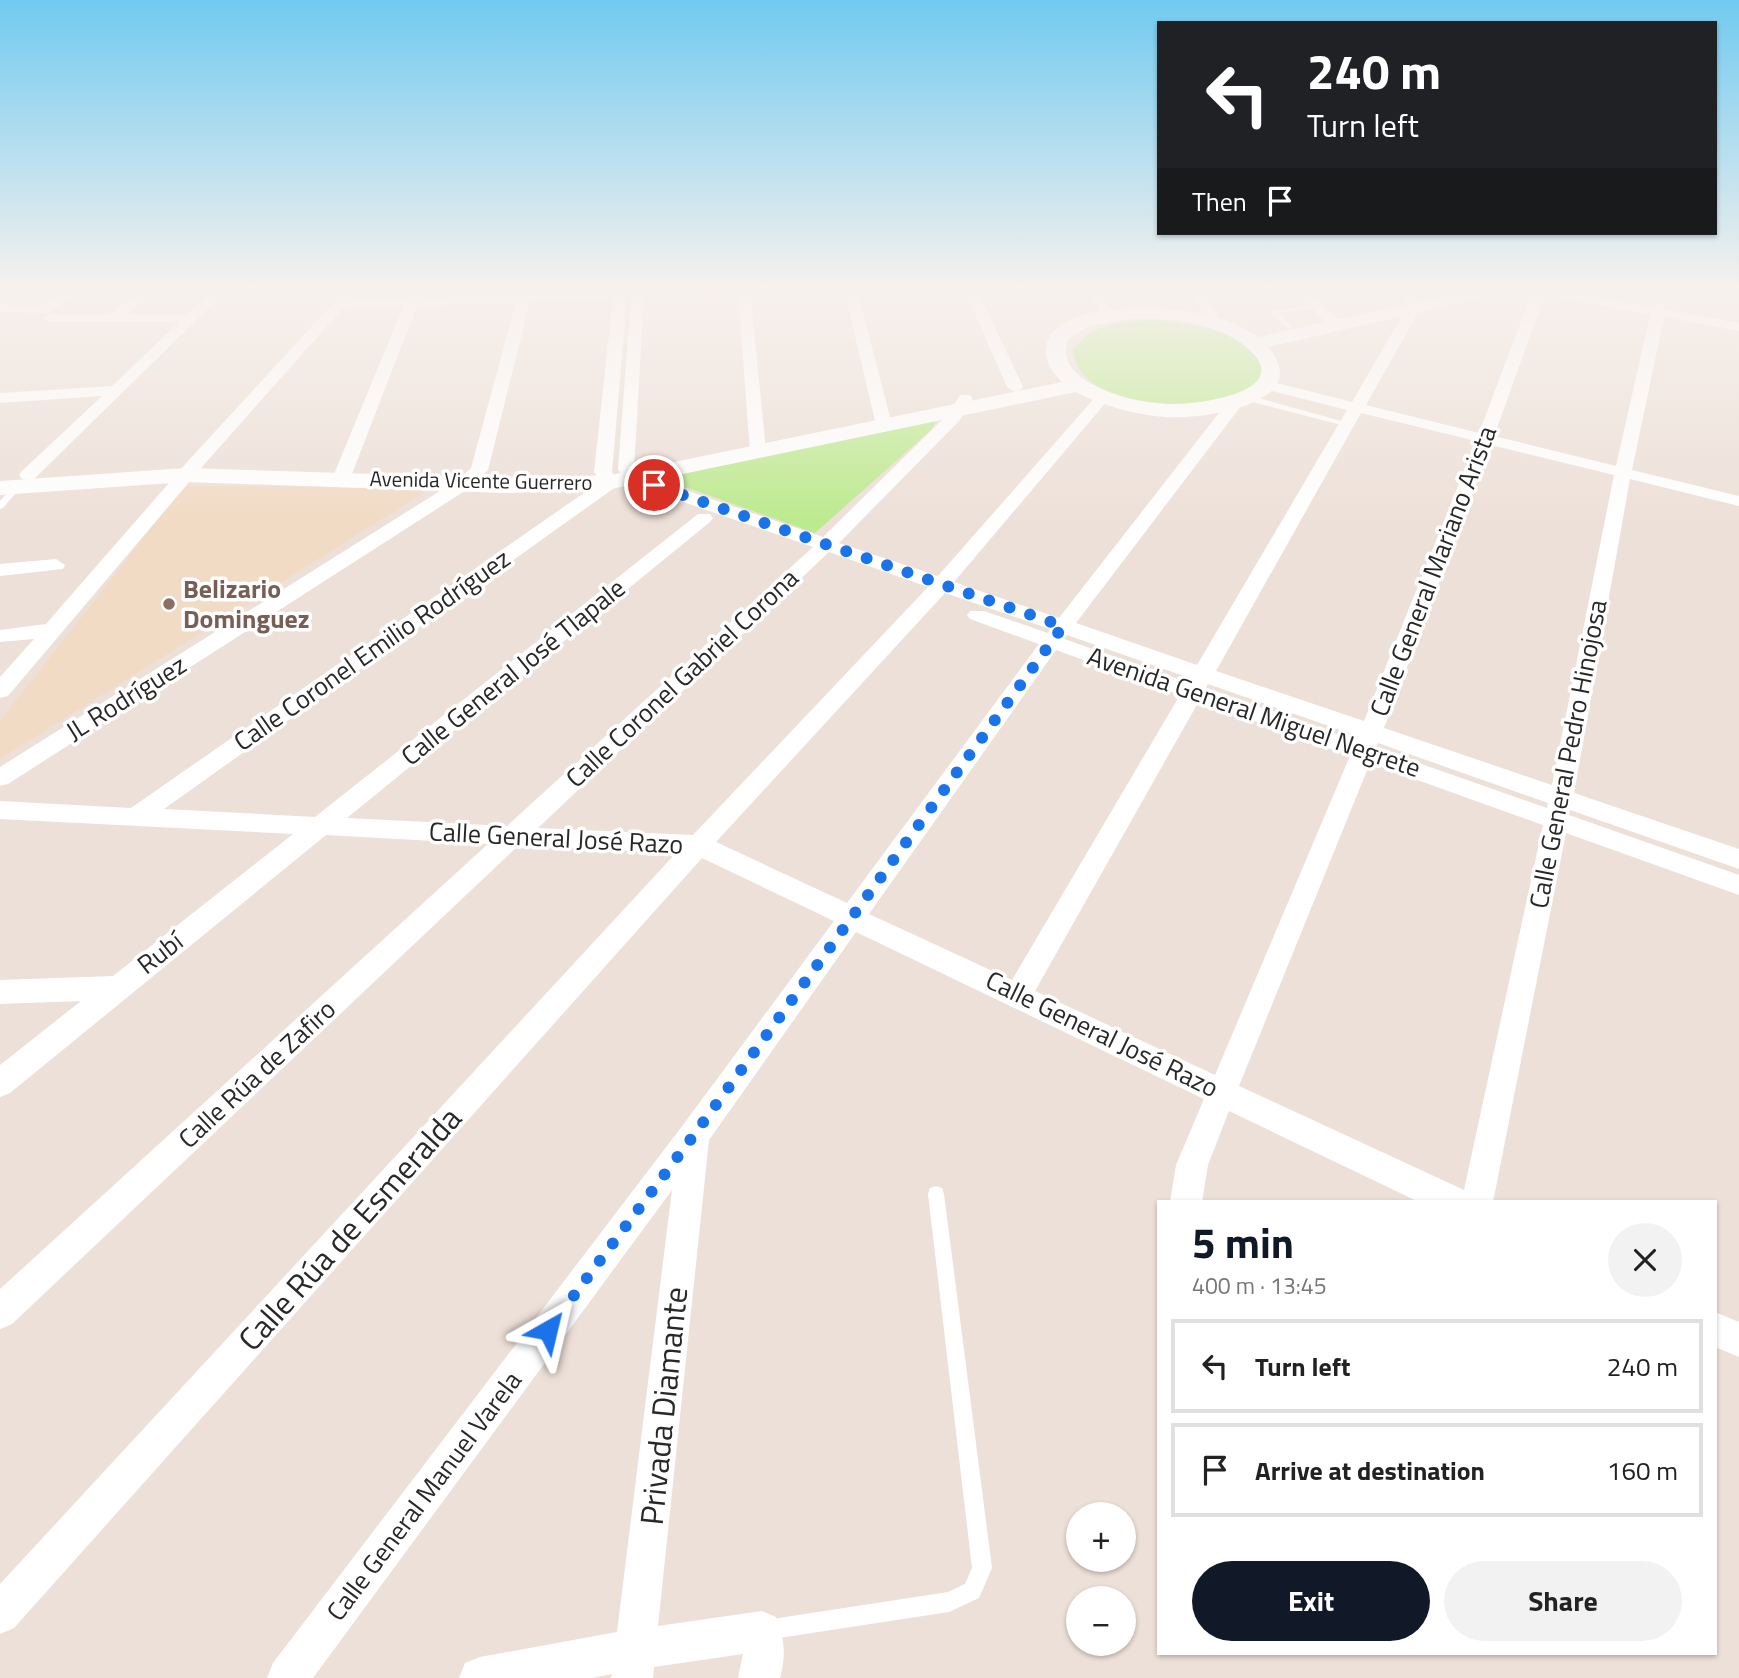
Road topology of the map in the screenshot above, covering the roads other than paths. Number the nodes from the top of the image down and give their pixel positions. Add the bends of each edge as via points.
1 (138, 367) edge
2 (282, 367) edge
3 (385, 367) edge
4 (503, 367) edge
5 (620, 367) edge
6 (630, 367) edge
7 (750, 367) edge
8 (869, 367) edge
9 (1006, 367) edge
10 (1060, 367) edge
11 (1270, 367) edge
12 (1376, 367) edge
13 (1510, 367) edge
14 (1646, 367) edge
15 (1072, 380) junction
16 (1265, 385) junction
17 (1015, 387) junction
18 (114, 390) junction
19 (1103, 397) junction
20 (0, 398) edge
21 (1242, 401) junction
22 (962, 403) junction
23 (1353, 416) junction
24 (883, 420) junction
25 (1485, 439) junction
26 (757, 446) junction
27 (191, 469) junction
28 (1623, 472) junction
29 (343, 473) junction
30 (618, 475) junction
31 (472, 476) junction
32 (11, 482) edge
33 (1739, 501) edge
34 (0, 506) edge
35 (704, 518) junction
36 (819, 551) junction
37 (56, 565) dead end
38 (0, 570) edge
39 (935, 592) junction
40 (52, 630) junction
41 (1057, 634) junction
42 (0, 636) edge
43 (1198, 682) junction
44 (0, 691) edge
45 (1367, 741) junction
46 (0, 778) edge
47 (1559, 808) junction
48 (0, 810) edge
49 (134, 818) junction
50 (322, 827) junction
51 (513, 836) junction
52 (699, 845) junction
53 (1739, 859) edge
54 (1739, 885) edge
55 (853, 916) junction
56 (115, 988) junction
57 (0, 992) edge
58 (1019, 994) junction
59 (0, 1083) edge
60 (1222, 1091) junction
61 (694, 1135) junction
62 (936, 1194) dead end
63 (1186, 1200) edge
64 (1448, 1200) edge
65 (1477, 1200) edge
66 (0, 1311) edge
67 (1717, 1330) edge
68 (1739, 1340) edge
69 (0, 1614) edge
70 (762, 1631) junction
71 (635, 1664) edge
72 (288, 1678) edge
73 (480, 1678) edge
74 (759, 1678) edge

1 - 18 street
2 - 27 street
3 - 29 street
4 - 31 street
5 - 30 street
6 - 30 street
7 - 26 street
8 - 24 street
9 - 17 street
10 - 15 main road
11 - 16 main road
12 - 23 street
13 - 25 street, Calle General Mariano Arista
14 - 28 street, Calle General Pedro Hinojosa
15 - 17 main road, Avenida Vicente Guerrero
15 - 19 main road
15 - 22 main road, Avenida Vicente Guerrero
16 - 21 main road
16 - 23 street
17 - 22 main road, Avenida Vicente Guerrero
18 - 20 street
18 - 32 street
19 - 21 main road via 1185,411
19 - 39 street, Calle Rúa de Esmeralda
21 - 23 lane
21 - 41 street, Calle General Manuel Varela
22 - 24 main road, Avenida Vicente Guerrero
22 - 36 street, Calle Coronel Gabriel Corona
23 - 25 street
23 - 43 street
24 - 26 main road, Avenida Vicente Guerrero
25 - 28 street
25 - 45 street, Calle General Mariano Arista
26 - 30 main road, Avenida Vicente Guerrero
27 - 29 main road, Avenida Vicente Guerrero
27 - 32 main road, Avenida Vicente Guerrero
27 - 40 street
28 - 33 street
28 - 47 street, Calle General Pedro Hinojosa
29 - 31 main road, Avenida Vicente Guerrero
30 - 31 main road, Avenida Vicente Guerrero via 570,484
30 - 35 street, Avenida General Miguel Negrete
30 - 36 street, Avenida General Miguel Negrete
30 - 49 street, Calle Coronel Emilio Rodríguez
31 - 46 street, JL Rodríguez
32 - 34 lane
35 - 36 street, Avenida General Miguel Negrete
35 - 50 street, Calle General José Tlapale
36 - 39 street, Avenida General Miguel Negrete
36 - 51 street, Calle Coronel Gabriel Corona
37 - 38 street
39 - 41 street, Avenida General Miguel Negrete
39 - 52 street, Calle Rúa de Esmeralda
40 - 42 street
40 - 44 street
41 - 43 street, Avenida General Miguel Negrete
41 - 55 street, Calle General Manuel Varela
43 - 45 street, Avenida General Miguel Negrete
43 - 58 street
45 - 47 street, Avenida General Miguel Negrete
45 - 60 street, Calle General Mariano Arista
47 - 53 street, Avenida General Miguel Negrete
47 - 54 street, Avenida General Miguel Negrete
47 - 65 street, Calle General Pedro Hinojosa
48 - 49 street, Calle General José Razo
49 - 50 street, Calle General José Razo
50 - 51 street, Calle General José Razo
50 - 56 street, Rubí
51 - 52 street, Calle General José Razo
51 - 66 street, Calle Rúa de Zafiro
52 - 55 street, Calle General José Razo
52 - 69 street, Calle Rúa de Esmeralda
55 - 58 street, Calle General José Razo
55 - 61 street, Calle General Manuel Varela
56 - 57 street
56 - 59 street, Rubí
58 - 60 street, Calle General José Razo
60 - 63 street, Calle General Mariano Arista via 1192,1165
60 - 64 street, Calle General José Razo
61 - 71 street, Privada Diamante
61 - 72 street, Calle General Manuel Varela
62 - 70 lane via 982,1568 972,1591 949,1602
67 - 68 street
70 - 71 street
70 - 74 street via 764,1661
71 - 73 street

